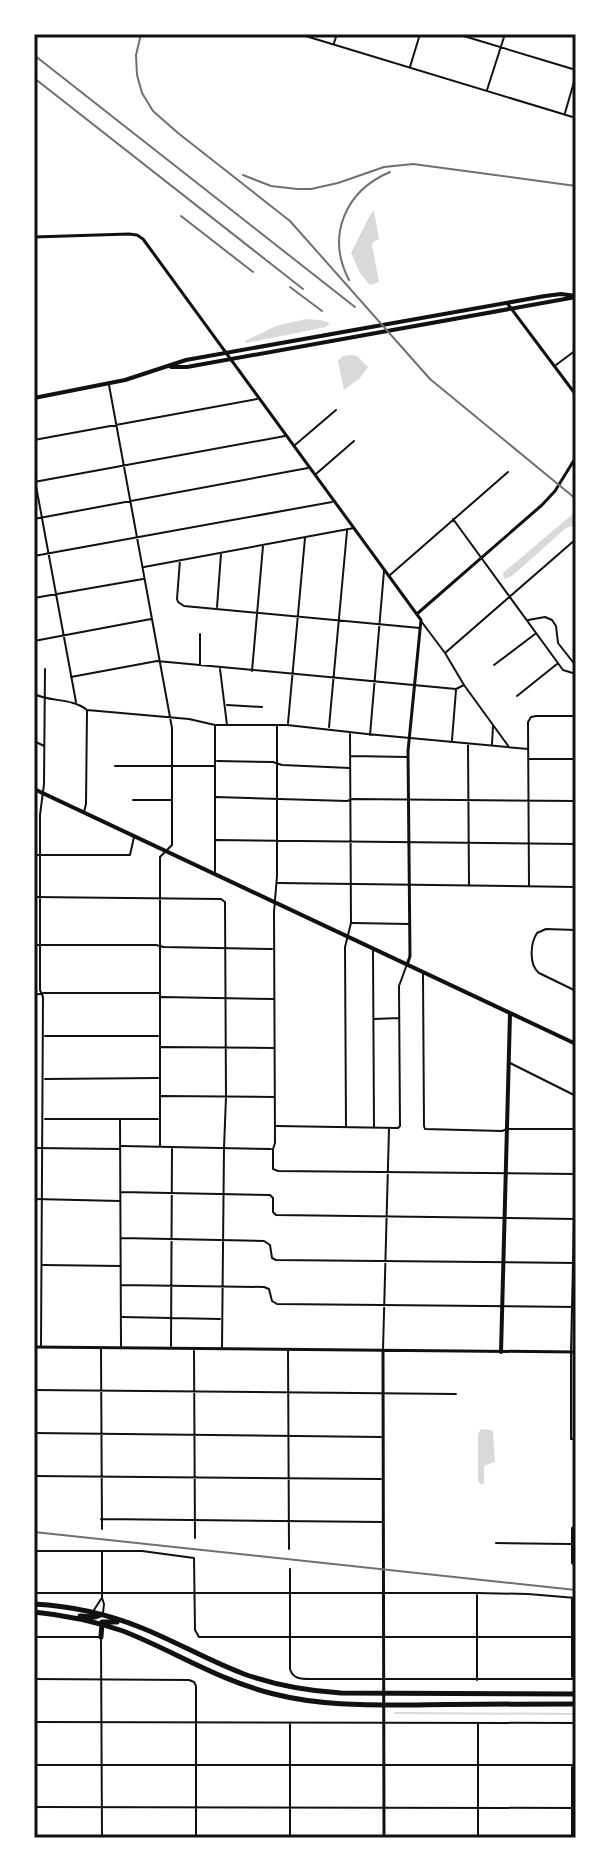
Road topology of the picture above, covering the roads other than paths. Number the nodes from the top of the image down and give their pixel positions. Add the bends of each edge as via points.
1 (299, 34) edge
2 (337, 34) edge
3 (420, 34) edge
4 (457, 34) edge
5 (505, 34) edge
6 (334, 44) junction
7 (501, 48) junction
8 (410, 68) junction
9 (576, 72) edge
10 (487, 91) junction
11 (565, 114) junction
12 (576, 118) edge
13 (34, 237) edge
14 (576, 296) edge
15 (507, 303) junction
16 (512, 309) junction
17 (576, 350) edge
18 (226, 353) junction
19 (231, 359) junction
20 (555, 366) junction
21 (169, 367) junction
22 (109, 384) junction
23 (576, 395) edge
24 (34, 398) edge
25 (260, 399) junction
26 (336, 410) dead end
27 (117, 425) junction
28 (287, 436) junction
29 (34, 440) edge
30 (354, 441) dead end
31 (294, 446) junction
32 (576, 457) edge
33 (124, 466) junction
34 (310, 468) junction
35 (508, 472) dead end
36 (34, 475) edge
37 (315, 475) junction
38 (35, 482) edge
39 (334, 501) junction
40 (131, 502) junction
41 (41, 518) junction
42 (34, 519) edge
43 (453, 519) junction
44 (354, 528) junction
45 (347, 529) junction
46 (137, 537) junction
47 (306, 537) junction
48 (576, 539) edge
49 (263, 545) junction
50 (221, 552) junction
51 (48, 553) junction
52 (34, 556) edge
53 (482, 558) junction
54 (180, 560) junction
55 (143, 567) junction
56 (384, 570) junction
57 (389, 576) junction
58 (145, 578) junction
59 (56, 595) junction
60 (509, 597) junction
61 (34, 598) edge
62 (217, 609) junction
63 (257, 612) junction
64 (417, 614) junction
65 (298, 616) junction
66 (152, 619) junction
67 (529, 619) junction
68 (339, 620) junction
69 (421, 620) junction
70 (379, 624) junction
71 (420, 628) junction
72 (536, 633) junction
73 (200, 634) dead end
74 (63, 635) junction
75 (34, 641) edge
76 (445, 653) junction
77 (160, 662) junction
78 (558, 663) junction
79 (494, 665) dead end
80 (200, 666) junction
81 (576, 666) edge
82 (220, 668) junction
83 (45, 669) dead end
84 (252, 671) junction
85 (293, 674) junction
86 (576, 674) edge
87 (71, 677) junction
88 (334, 678) junction
89 (374, 682) junction
90 (464, 685) junction
91 (415, 686) junction
92 (456, 689) junction
93 (34, 694) edge
94 (517, 696) dead end
95 (45, 699) junction
96 (76, 704) junction
97 (226, 705) junction
98 (262, 707) dead end
99 (87, 710) junction
100 (576, 716) edge
101 (170, 717) junction
102 (215, 725) junction
103 (227, 725) junction
104 (277, 725) junction
105 (287, 725) junction
106 (493, 725) junction
107 (329, 730) junction
108 (350, 733) junction
109 (370, 735) junction
110 (410, 738) junction
111 (34, 741) edge
112 (452, 742) junction
113 (468, 744) junction
114 (44, 746) junction
115 (492, 746) junction
116 (509, 747) junction
117 (528, 749) junction
118 (350, 756) junction
119 (408, 757) junction
120 (528, 759) junction
121 (576, 759) edge
122 (216, 764) junction
123 (277, 764) junction
124 (115, 766) dead end
125 (172, 767) junction
126 (350, 768) junction
127 (34, 789) edge
128 (42, 793) junction
129 (216, 797) junction
130 (277, 799) junction
131 (409, 799) junction
132 (133, 800) dead end
133 (172, 800) junction
134 (350, 800) junction
135 (469, 800) junction
136 (528, 800) junction
137 (576, 801) edge
138 (84, 813) junction
139 (34, 815) edge
140 (40, 815) junction
141 (134, 836) junction
142 (216, 840) junction
143 (277, 841) junction
144 (350, 842) junction
145 (409, 842) junction
146 (469, 843) junction
147 (528, 844) junction
148 (576, 844) edge
149 (166, 851) junction
150 (34, 855) edge
151 (40, 855) junction
152 (215, 874) junction
153 (277, 883) junction
154 (350, 884) junction
155 (409, 885) junction
156 (469, 886) junction
157 (529, 886) junction
158 (576, 887) edge
159 (34, 897) edge
160 (40, 897) junction
161 (160, 898) junction
162 (276, 903) junction
163 (351, 923) junction
164 (410, 924) junction
165 (576, 930) edge
166 (347, 937) junction
167 (34, 945) edge
168 (40, 945) junction
169 (160, 946) junction
170 (225, 948) junction
171 (275, 949) junction
172 (373, 949) junction
173 (407, 965) junction
174 (423, 973) junction
175 (576, 991) edge
176 (42, 994) junction
177 (34, 995) edge
178 (160, 995) junction
179 (226, 998) junction
180 (274, 999) junction
181 (510, 1014) junction
182 (399, 1018) junction
183 (373, 1019) junction
184 (43, 1036) junction
185 (160, 1036) junction
186 (576, 1044) edge
187 (160, 1047) junction
188 (226, 1047) junction
189 (274, 1048) junction
190 (509, 1062) junction
191 (160, 1078) junction
192 (44, 1079) junction
193 (34, 1094) edge
194 (43, 1094) junction
195 (160, 1096) junction
196 (576, 1096) edge
197 (226, 1097) junction
198 (274, 1097) junction
199 (43, 1119) junction
200 (120, 1119) junction
201 (160, 1119) junction
202 (275, 1126) junction
203 (346, 1127) junction
204 (374, 1127) junction
205 (389, 1127) junction
206 (507, 1129) junction
207 (576, 1129) edge
208 (160, 1147) junction
209 (172, 1147) junction
210 (34, 1148) edge
211 (43, 1148) junction
212 (120, 1148) junction
213 (224, 1148) junction
214 (273, 1149) junction
215 (388, 1172) junction
216 (506, 1174) junction
217 (576, 1174) edge
218 (120, 1192) junction
219 (172, 1193) junction
220 (223, 1194) junction
221 (34, 1199) edge
222 (43, 1200) junction
223 (120, 1201) junction
224 (387, 1217) junction
225 (504, 1218) junction
226 (575, 1219) edge
227 (121, 1238) junction
228 (172, 1239) junction
229 (223, 1241) junction
230 (34, 1248) edge
231 (42, 1248) junction
232 (386, 1261) junction
233 (503, 1263) junction
234 (574, 1263) edge
235 (42, 1265) junction
236 (121, 1266) junction
237 (121, 1285) junction
238 (171, 1286) junction
239 (223, 1287) junction
240 (385, 1306) junction
241 (574, 1307) edge
242 (502, 1308) junction
243 (121, 1317) junction
244 (171, 1318) junction
245 (222, 1319) junction
246 (34, 1347) edge
247 (41, 1347) junction
248 (101, 1348) junction
249 (121, 1348) junction
250 (171, 1349) junction
251 (288, 1349) junction
252 (194, 1350) junction
253 (222, 1350) junction
254 (383, 1351) junction
255 (501, 1352) junction
256 (573, 1352) edge
257 (34, 1390) edge
258 (100, 1391) junction
259 (194, 1392) junction
260 (289, 1393) junction
261 (383, 1394) junction
262 (456, 1394) dead end
263 (571, 1396) junction
264 (576, 1396) edge
265 (34, 1433) edge
266 (100, 1433) junction
267 (195, 1435) junction
268 (289, 1436) junction
269 (383, 1437) junction
270 (576, 1439) edge
271 (34, 1476) edge
272 (101, 1476) junction
273 (195, 1477) junction
274 (289, 1478) junction
275 (383, 1479) junction
276 (101, 1519) junction
277 (195, 1520) junction
278 (289, 1521) junction
279 (383, 1522) junction
280 (575, 1525) edge
281 (102, 1529) dead end
282 (195, 1538) dead end
283 (496, 1543) dead end
284 (571, 1544) junction
285 (289, 1549) dead end
286 (34, 1551) edge
287 (102, 1551) junction
288 (574, 1566) edge
289 (290, 1569) dead end
290 (34, 1593) edge
291 (477, 1593) junction
292 (195, 1594) junction
293 (289, 1594) junction
294 (383, 1594) junction
295 (102, 1596) junction
296 (574, 1598) edge
297 (34, 1604) edge
298 (34, 1612) edge
299 (90, 1612) junction
300 (51, 1614) junction
301 (102, 1615) junction
302 (100, 1624) junction
303 (132, 1624) junction
304 (116, 1629) junction
305 (34, 1637) edge
306 (101, 1637) junction
307 (289, 1637) junction
308 (384, 1637) junction
309 (477, 1637) junction
310 (574, 1637) edge
311 (34, 1679) edge
312 (102, 1679) junction
313 (384, 1679) junction
314 (574, 1679) edge
315 (477, 1680) junction
316 (384, 1694) junction
317 (576, 1694) edge
318 (576, 1704) edge
319 (384, 1705) junction
320 (34, 1722) edge
321 (102, 1722) junction
322 (196, 1722) junction
323 (290, 1722) junction
324 (384, 1722) junction
325 (478, 1722) junction
326 (576, 1723) edge
327 (34, 1765) edge
328 (102, 1765) junction
329 (196, 1765) junction
330 (290, 1765) junction
331 (384, 1765) junction
332 (478, 1765) junction
333 (574, 1765) edge
334 (34, 1807) edge
335 (102, 1807) junction
336 (196, 1807) junction
337 (290, 1807) junction
338 (384, 1807) junction
339 (478, 1808) junction
340 (574, 1808) edge
341 (102, 1838) edge
342 (196, 1838) edge
343 (290, 1838) edge
344 (384, 1838) edge
345 (478, 1838) edge
346 (572, 1838) edge

1 - 6 street
2 - 6 street
3 - 8 street
4 - 7 street
5 - 7 street
6 - 8 street
7 - 9 street
7 - 10 street
8 - 10 street
9 - 11 street
10 - 11 street
11 - 12 street
13 - 18 street via 137,235
14 - 15 main road
14 - 16 main road
15 - 16 street
15 - 18 main road
16 - 19 main road
16 - 20 street
17 - 20 street
18 - 19 street
18 - 21 main road
19 - 21 main road
19 - 25 street
20 - 23 street
21 - 22 main road
22 - 24 main road
22 - 27 street
25 - 27 street
25 - 28 street
26 - 31 street
27 - 29 street
27 - 33 street
28 - 31 street
28 - 33 street
30 - 37 street
31 - 34 street
32 - 53 street via 548,500
33 - 38 street
33 - 40 street
34 - 37 street
34 - 40 street
35 - 43 street
36 - 38 street
37 - 39 street
38 - 41 street
39 - 44 street
39 - 46 street
40 - 41 street
40 - 46 street
41 - 42 street
41 - 51 street
43 - 53 street
43 - 57 street
44 - 45 street
44 - 56 street
45 - 47 street
45 - 68 street
46 - 51 street
46 - 55 street
47 - 49 street
47 - 65 street
48 - 60 street
49 - 50 street
49 - 63 street
50 - 54 street
50 - 62 street
51 - 52 street
51 - 59 street
53 - 60 street
53 - 64 street
54 - 55 street
54 - 62 street via 178,602
55 - 58 street
56 - 57 street
56 - 70 street
57 - 64 street
58 - 59 street
58 - 66 street
59 - 61 street
59 - 74 street
60 - 67 street
60 - 76 street
62 - 63 street
63 - 65 street
63 - 84 street
64 - 69 street
65 - 68 street
65 - 85 street
66 - 74 street
66 - 77 street
67 - 72 street
67 - 81 street via 553,621 558,643
68 - 70 street
68 - 88 street
69 - 71 street
69 - 76 street
70 - 71 street
70 - 89 street
71 - 91 street
72 - 78 street
72 - 79 street
73 - 80 street
74 - 75 street
74 - 87 street
76 - 90 street
77 - 80 street
77 - 87 street
77 - 101 street
78 - 86 street
78 - 94 street
80 - 82 street
82 - 84 street
82 - 97 street
83 - 95 street
84 - 85 street
85 - 88 street
85 - 105 street
87 - 96 street
88 - 89 street
88 - 107 street
89 - 91 street
89 - 109 street
90 - 92 street
90 - 106 street
91 - 92 street
91 - 110 street
92 - 112 street
93 - 95 street
95 - 96 street
95 - 114 street
96 - 99 street
97 - 98 street
97 - 103 street
99 - 101 street
99 - 138 street
100 - 117 street via 531,717
101 - 102 street
101 - 125 street
102 - 103 street
102 - 122 street
103 - 104 street
104 - 105 street
104 - 123 street
105 - 107 street
106 - 115 street
106 - 116 street
107 - 108 street
108 - 109 street
108 - 118 street
109 - 110 street
110 - 112 street
110 - 119 street
111 - 114 street
112 - 113 street
113 - 115 street
113 - 135 street
114 - 128 street
115 - 116 street
116 - 117 street
117 - 120 street
118 - 119 street
118 - 126 street
119 - 131 street
120 - 121 street
120 - 136 street
122 - 123 street
122 - 125 street
122 - 129 street
123 - 126 street
123 - 130 street
124 - 125 street
125 - 133 street
126 - 134 street
127 - 128 main road
128 - 138 main road
128 - 140 street
129 - 130 street
129 - 142 street
130 - 134 street
130 - 143 street
131 - 134 street
131 - 135 street
131 - 145 street
132 - 133 street
133 - 149 street via 172,845
134 - 144 street
135 - 136 street
135 - 146 street
136 - 137 street
136 - 147 street
138 - 141 main road
139 - 140 street
140 - 151 street
141 - 149 main road
141 - 151 street via 130,855
142 - 143 street
142 - 152 street
143 - 144 street
143 - 153 street
144 - 145 street
144 - 154 street
145 - 146 street
145 - 155 street
146 - 147 street
146 - 156 street
147 - 148 street
147 - 157 street
149 - 152 main road
149 - 161 street via 160,857
150 - 151 street
151 - 160 street
152 - 162 main road
153 - 154 street
153 - 162 street
154 - 155 street
154 - 163 street
155 - 156 street
155 - 164 street
156 - 157 street
157 - 158 street
159 - 160 street
160 - 161 street
160 - 168 street
161 - 169 street
161 - 170 street via 224,900
162 - 166 main road
162 - 171 street
163 - 164 street
163 - 166 street
164 - 173 street
165 - 175 street via 546,929 533,943 534,969
166 - 172 main road
166 - 203 street
167 - 168 street
168 - 169 street
168 - 176 street
169 - 170 street
169 - 178 street
170 - 171 street
170 - 179 street
171 - 180 street
172 - 173 main road
172 - 183 street
173 - 174 main road
173 - 182 street via 399,986
174 - 181 main road
174 - 206 street via 425,1129
176 - 177 street
176 - 178 street
176 - 184 street
178 - 179 street
178 - 185 street
179 - 180 street
179 - 188 street
180 - 189 street
181 - 186 main road
181 - 190 main road
182 - 183 street
182 - 205 street via 400,1126
183 - 204 street
184 - 185 street
184 - 192 street
185 - 187 street
187 - 188 street
187 - 191 street
188 - 189 street
188 - 197 street
189 - 198 street
190 - 196 street
190 - 206 main road
191 - 192 street
191 - 195 street
192 - 194 street
193 - 194 street
194 - 199 street
195 - 197 street
195 - 201 street
197 - 198 street
197 - 213 street
198 - 202 street
199 - 200 street
199 - 211 street
200 - 201 street
200 - 212 street
201 - 208 street
202 - 203 street
202 - 214 street
203 - 204 street
204 - 205 street
205 - 215 street
206 - 207 street
206 - 216 main road
207 - 217 street
208 - 209 street
208 - 212 street
209 - 213 street
209 - 219 street
210 - 211 street
211 - 212 street
211 - 222 street
212 - 218 street
213 - 214 street
213 - 220 street
214 - 215 street via 273,1169 278,1171
215 - 216 street
215 - 224 street
216 - 217 street
216 - 225 main road
217 - 226 street
218 - 219 street
218 - 223 street
219 - 220 street
219 - 228 street
220 - 224 street via 272,1196 276,1215
220 - 229 street
221 - 222 street
222 - 223 street
222 - 231 street
223 - 227 street
224 - 225 street
224 - 232 street
225 - 226 street
225 - 233 main road
226 - 234 street
227 - 228 street
227 - 236 street
228 - 229 street
228 - 238 street
229 - 232 street via 267,1242 276,1260
229 - 239 street
230 - 231 street
231 - 235 street
232 - 233 street
232 - 240 street
233 - 234 street
233 - 242 main road
234 - 241 street
235 - 236 street
235 - 247 street
236 - 237 street
237 - 238 street
237 - 243 street
238 - 239 street
238 - 244 street
239 - 240 street via 267,1288 277,1304
239 - 245 street
240 - 242 street
240 - 254 street
241 - 242 street
241 - 256 street
242 - 255 main road
243 - 244 street
243 - 249 street
244 - 245 street
244 - 250 street
245 - 253 street
246 - 247 street
247 - 248 street
248 - 249 street
248 - 258 street
249 - 250 street
250 - 252 street
251 - 253 street
251 - 254 street
251 - 260 street
252 - 253 street
252 - 259 street
254 - 255 street
254 - 261 street
255 - 256 street
256 - 263 street
257 - 258 street
258 - 259 street
258 - 266 street
259 - 260 street
259 - 267 street
260 - 261 street
260 - 268 street
261 - 262 street
261 - 269 street
263 - 264 street
263 - 270 street via 571,1439
265 - 266 street
266 - 267 street
266 - 272 street
267 - 268 street
267 - 273 street
268 - 269 street
268 - 274 street
269 - 275 street
271 - 272 street
272 - 273 street
272 - 276 street
273 - 274 street
273 - 277 street
274 - 275 street
274 - 278 street
275 - 279 street
276 - 277 street
276 - 281 street
277 - 278 street
277 - 282 street
278 - 279 street
278 - 285 street
279 - 294 street
280 - 284 street
283 - 284 street
284 - 288 street
286 - 287 street
287 - 292 street via 194,1558
287 - 295 street
289 - 293 street
290 - 295 street
291 - 294 street
291 - 296 street
291 - 309 street
292 - 293 street
292 - 295 street
292 - 307 street via 197,1636
293 - 294 street
293 - 307 street
294 - 308 street
295 - 299 street
295 - 301 street
296 - 310 street
297 - 299 highway
298 - 300 highway
299 - 301 highway
300 - 301 highway
300 - 302 highway
301 - 303 highway
302 - 303 highway
302 - 304 highway
302 - 306 highway
303 - 316 highway via 261,1679 324,1692
304 - 306 highway
304 - 319 highway via 260,1690 325,1703
305 - 306 street
306 - 312 street
307 - 308 street
307 - 313 street via 290,1669 296,1678
308 - 309 street
308 - 313 street
309 - 310 street
309 - 315 street
310 - 314 street
311 - 312 street
312 - 321 street
312 - 322 street via 194,1682
313 - 315 street
313 - 316 street
314 - 315 street
316 - 317 highway
316 - 319 street
318 - 319 highway
319 - 324 street
320 - 321 street
321 - 322 street
321 - 328 street
322 - 323 street
322 - 329 street
323 - 324 street
323 - 330 street
324 - 325 street
324 - 331 street
325 - 326 street
325 - 332 street
327 - 328 street
328 - 329 street
328 - 335 street
329 - 330 street
329 - 336 street
330 - 331 street
330 - 337 street
331 - 332 street
331 - 338 street
332 - 333 street
332 - 339 street
333 - 340 street
334 - 335 street
335 - 336 street
335 - 341 street
336 - 337 street
336 - 342 street
337 - 338 street
337 - 343 street
338 - 339 street
338 - 344 street
339 - 340 street
339 - 345 street
340 - 346 street

